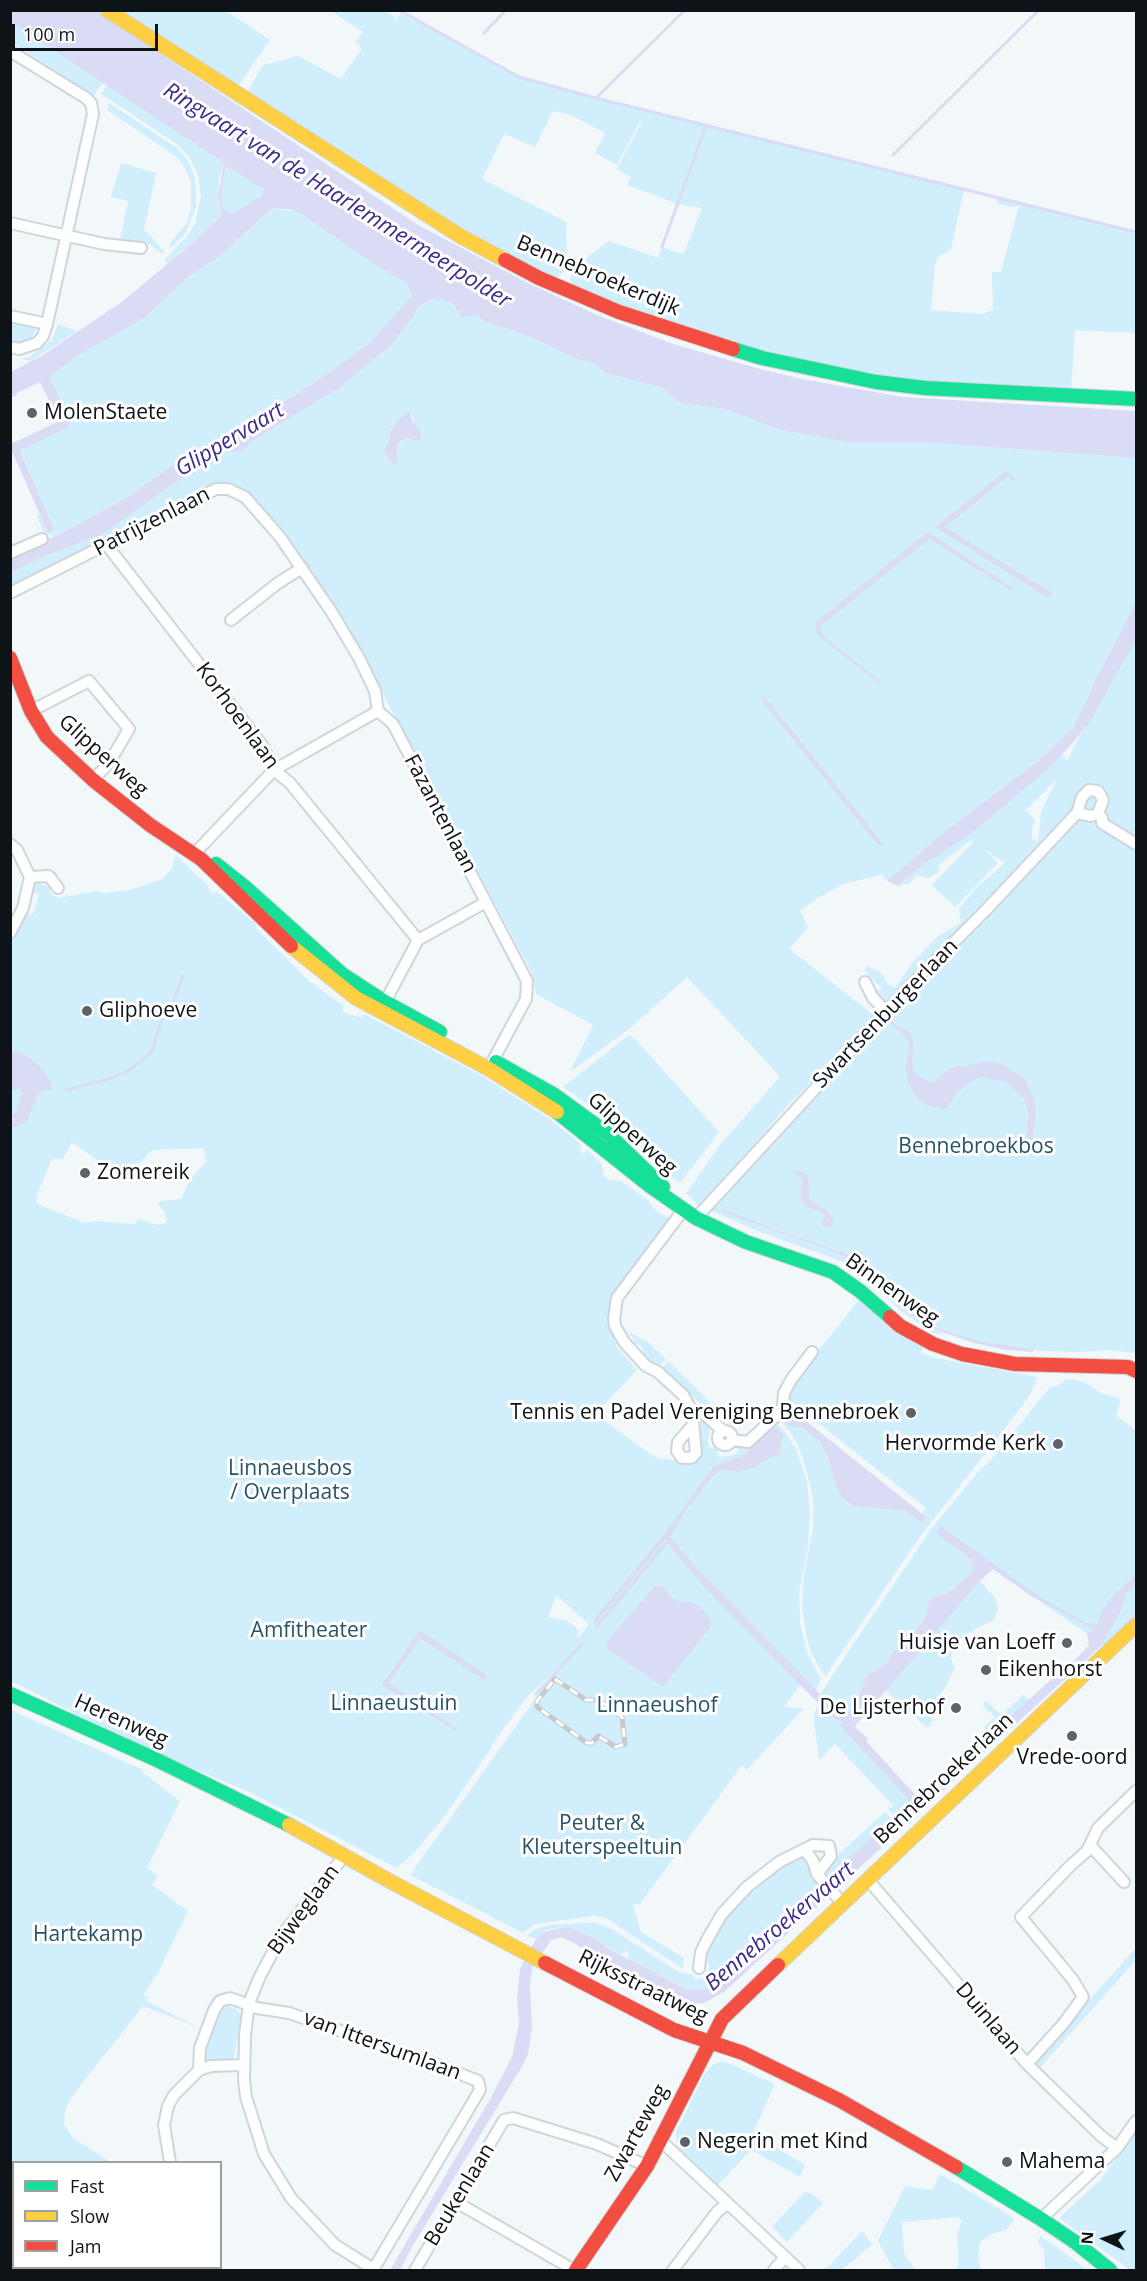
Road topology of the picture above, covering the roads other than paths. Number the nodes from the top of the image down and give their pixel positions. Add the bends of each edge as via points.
1 (107, 10) edge
2 (10, 51) edge
3 (10, 223) edge
4 (66, 237) junction
5 (141, 248) dead end
6 (10, 316) edge
7 (47, 324) junction
8 (10, 347) edge
9 (1137, 399) edge
10 (42, 539) dead end
11 (106, 544) junction
12 (10, 553) edge
13 (302, 568) junction
14 (10, 593) edge
15 (231, 620) dead end
16 (10, 658) edge
17 (31, 711) junction
18 (378, 711) junction
19 (274, 770) junction
20 (93, 780) junction
21 (1077, 813) junction
22 (1098, 814) junction
23 (10, 844) edge
24 (1137, 844) edge
25 (197, 856) junction
26 (30, 877) junction
27 (58, 888) dead end
28 (486, 902) junction
29 (10, 933) edge
30 (418, 940) junction
31 (865, 982) dead end
32 (382, 1007) junction
33 (886, 1011) junction
34 (491, 1065) junction
35 (672, 1199) joint
36 (684, 1209) junction
37 (696, 1218) junction
38 (812, 1352) dead end
39 (1137, 1371) edge
40 (692, 1411) junction
41 (692, 1426) dead end
42 (1137, 1625) edge
43 (10, 1694) edge
44 (214, 1787) joint
45 (1137, 1791) edge
46 (1090, 1845) junction
47 (805, 1850) junction
48 (344, 1856) junction
49 (819, 1877) junction
50 (869, 1881) junction
51 (1125, 1882) dead end
52 (838, 1899) junction
53 (699, 1968) dead end
54 (249, 2003) junction
55 (709, 2042) junction
56 (1027, 2064) junction
57 (243, 2065) junction
58 (199, 2070) junction
59 (1137, 2121) edge
60 (659, 2139) junction
61 (1117, 2148) junction
62 (170, 2161) edge
63 (647, 2166) junction
64 (456, 2202) junction
65 (727, 2204) junction
66 (1041, 2219) junction
67 (785, 2257) junction
68 (374, 2270) edge
69 (415, 2271) edge
70 (575, 2271) edge
71 (673, 2271) edge
72 (774, 2271) edge
73 (799, 2271) edge
74 (1110, 2271) edge

1 - 9 street, Bennebroekerdijk via 460,236 538,278 619,312 762,358 876,382
2 - 4 street via 86,98 93,108
3 - 4 street
4 - 5 street
4 - 7 street
6 - 7 street
7 - 8 street via 37,343 19,349
10 - 12 street
11 - 13 street, Patrijzenlaan via 222,488 245,497
11 - 14 street, Patrijzenlaan
11 - 19 street, Korhoenlaan via 262,745
13 - 15 street
13 - 18 street, Fazantenlaan via 359,658 375,692
16 - 17 street, Glipperweg
17 - 20 street, Glipperweg via 47,737
17 - 20 street via 89,681 129,729 109,763
18 - 19 street
18 - 28 street, Fazantenlaan via 393,724
19 - 25 street
19 - 30 street, Korhoenlaan via 290,783
20 - 25 street, Glipperweg
21 - 22 street
21 - 22 street, Swartsenburgerlaan via 1089,790 1098,791 1103,800
21 - 33 street, Swartsenburgerlaan
22 - 24 street via 1102,823
23 - 26 street
25 - 32 street, Glipperweg via 292,947
26 - 27 street via 49,876
26 - 29 street via 23,908
28 - 30 street
28 - 34 street, Fazantenlaan via 528,987 526,999
30 - 32 street
31 - 33 street
32 - 34 street, Glipperweg
33 - 37 street, Swartsenburgerlaan
34 - 35 street, Glipperweg
35 - 36 street, Binnenweg
36 - 37 street, Binnenweg
36 - 40 street via 617,1298 614,1319 624,1342 646,1366 683,1395
37 - 39 street, Binnenweg via 746,1242 833,1272 900,1326 933,1344 1015,1364 1128,1367
38 - 40 street via 784,1393 783,1407 748,1442 720,1443 718,1437 723,1431 701,1411
40 - 41 street
42 - 50 street, Bennebroekerlaan
43 - 44 street, Herenweg
44 - 48 street, Rijksstraatweg
45 - 46 street via 1098,1828
46 - 51 street
46 - 56 street via 1021,1917 1083,1997
47 - 49 street
47 - 49 street via 813,1845 829,1846 831,1856
47 - 53 street via 779,1862 747,1887 722,1914 701,1952
48 - 54 street, Bijweglaan via 282,1935
48 - 55 street, Rijksstraatweg via 674,2030
49 - 52 street
50 - 52 street, Bennebroekerlaan
50 - 56 street, Duinlaan
52 - 55 street, Bennebroekerlaan via 735,2005 717,2025
54 - 57 street, Bijweglaan
54 - 58 street via 230,1998 220,2001 200,2048
54 - 68 street, van Ittersumlaan via 370,2040 475,2079 480,2085
55 - 60 street, Zwarteweg
55 - 66 street, Rijksstraatweg via 743,2053 839,2100
56 - 61 street, Duinlaan
57 - 58 street
57 - 68 street, Bijweglaan via 246,2097 264,2154 291,2198 335,2246
58 - 62 street via 174,2095 165,2114
59 - 61 street
60 - 63 street, Zwarteweg
60 - 65 street
61 - 66 street
63 - 64 street, Beukenlaan via 597,2144 513,2118 504,2120
63 - 70 street, Zwarteweg
64 - 69 street, Beukenlaan
64 - 70 street
65 - 67 street
65 - 71 street
66 - 74 street, Rijksstraatweg
67 - 72 street
67 - 73 street

